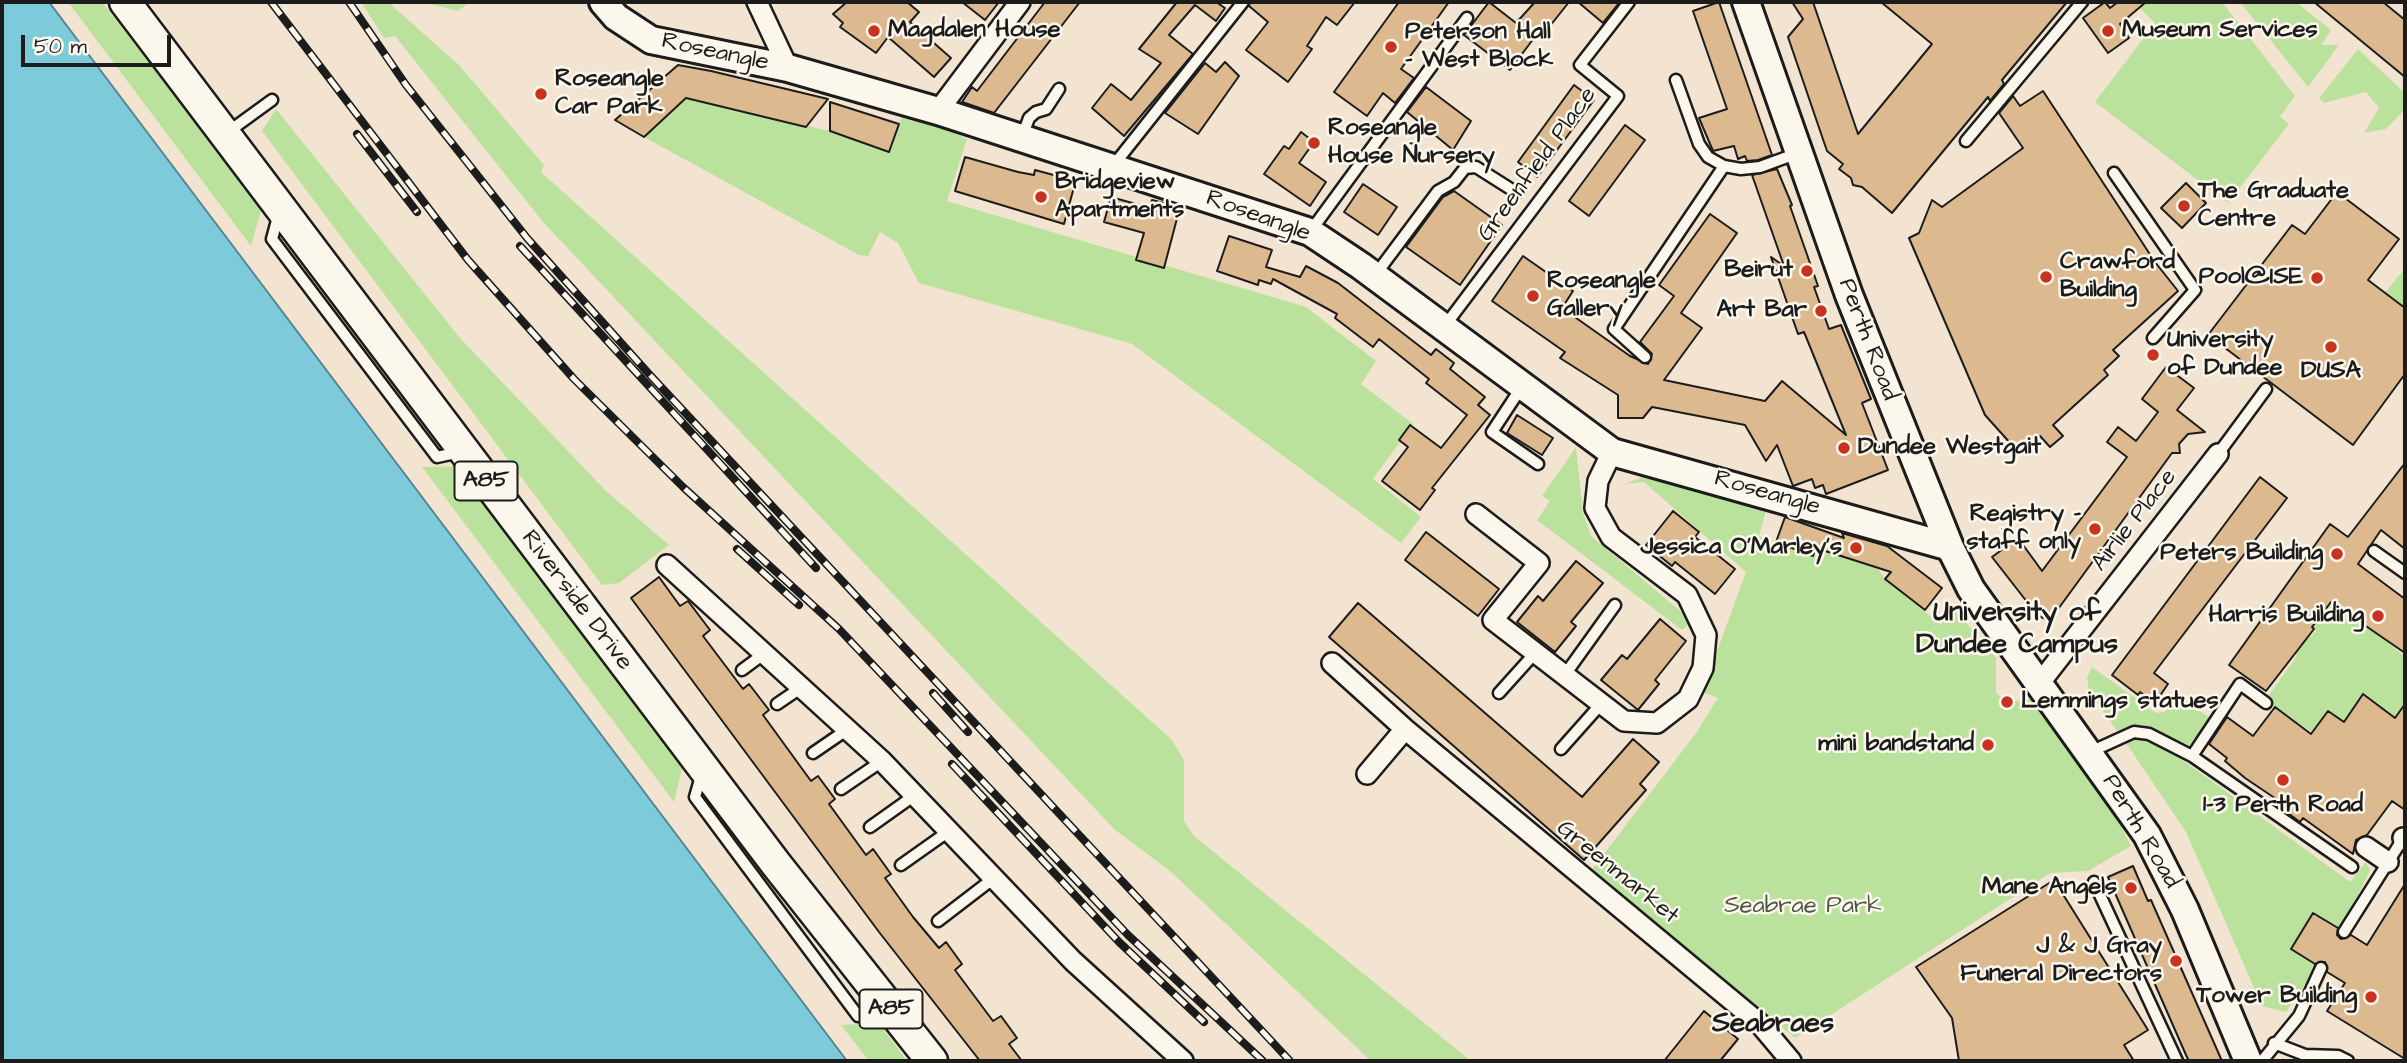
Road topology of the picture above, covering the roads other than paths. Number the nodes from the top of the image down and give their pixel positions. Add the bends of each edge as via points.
1 (125, 2) edge
2 (603, 2) edge
3 (757, 2) edge
4 (1020, 2) edge
5 (1243, 2) edge
6 (1629, 2) edge
7 (1745, 2) edge
8 (2082, 2) edge
9 (1466, 18) dead end
10 (788, 68) junction
11 (1676, 80) dead end
12 (1059, 89) dead end
13 (272, 100) dead end
14 (938, 111) junction
15 (225, 134) junction
16 (1022, 138) junction
17 (1966, 141) dead end
18 (1798, 153) junction
19 (1114, 166) junction
20 (1724, 166) junction
21 (2114, 173) dead end
22 (1517, 193) dead end
23 (280, 208) junction
24 (1310, 232) junction
25 (1375, 276) junction
26 (1443, 328) junction
27 (2153, 338) dead end
28 (1645, 357) dead end
29 (1522, 386) junction
30 (2266, 390) dead end
31 (1612, 452) junction
32 (450, 454) junction
33 (2218, 454) joint
34 (1538, 464) dead end
35 (1476, 514) dead end
36 (1950, 547) junction
37 (2374, 551) dead end
38 (667, 565) dead end
39 (2405, 573) edge
40 (1615, 605) dead end
41 (765, 653) junction
42 (1535, 653) junction
43 (1332, 663) dead end
44 (742, 670) dead end
45 (1564, 676) junction
46 (2039, 684) junction
47 (802, 687) junction
48 (1499, 693) dead end
49 (2266, 703) dead end
50 (777, 704) dead end
51 (1601, 704) junction
52 (848, 729) junction
53 (1405, 729) junction
54 (1561, 749) dead end
55 (2090, 752) junction
56 (813, 753) dead end
57 (2192, 756) junction
58 (882, 761) junction
59 (703, 769) junction
60 (1367, 774) dead end
61 (841, 789) dead end
62 (915, 795) junction
63 (870, 827) dead end
64 (949, 831) junction
65 (2404, 838) edge
66 (2366, 847) dead end
67 (2388, 862) junction
68 (901, 865) dead end
69 (2353, 867) dead end
70 (994, 878) junction
71 (2094, 882) dead end
72 (938, 921) dead end
73 (2344, 932) dead end
74 (2322, 968) dead end
75 (891, 1009) junction
76 (2274, 1043) junction
77 (932, 1061) edge
78 (1183, 1061) edge
79 (1791, 1061) edge
80 (2177, 1061) edge
81 (2249, 1061) edge
82 (2262, 1061) edge
83 (2348, 1061) edge

1 - 15 main road, Riverside Drive / A85
2 - 10 street, Roseangle via 616,17 651,40
3 - 10 street
4 - 14 street
5 - 19 lane
6 - 26 lane, Greenfield Place via 1580,65 1618,96
7 - 18 street, Perth Road
8 - 17 lane
9 - 24 lane
10 - 14 street, Roseangle
11 - 20 lane via 1699,144 1708,157
12 - 16 lane via 1046,109 1029,118
13 - 15 lane
14 - 16 street, Roseangle
15 - 23 main road, Riverside Drive / A85
16 - 19 street, Roseangle
18 - 20 lane via 1760,167 1741,170
18 - 36 street, Perth Road
19 - 24 street, Roseangle
20 - 28 lane via 1614,329
21 - 27 lane via 2195,290
22 - 25 lane via 1476,167 1465,168 1454,182 1438,191
23 - 32 main road, Riverside Drive / A85
23 - 32 lane via 272,239
24 - 25 street, Roseangle
25 - 26 street, Roseangle
26 - 29 street, Roseangle
29 - 31 street, Roseangle
29 - 34 lane via 1492,432
30 - 33 lane
31 - 36 street, Roseangle
31 - 51 street via 1598,481 1595,509 1611,537 1687,595 1706,635 1703,668 1688,699 1657,723 1625,721
32 - 59 main road, Riverside Drive / A85
33 - 46 street, Airlie Place
35 - 42 street via 1539,563 1493,620
36 - 46 street, Perth Road via 1971,589
37 - 39 lane
38 - 41 street
40 - 45 lane
41 - 44 lane
41 - 47 street
42 - 45 street
42 - 48 lane
43 - 53 street, Greenmarket
45 - 51 street
46 - 55 street, Perth Road
47 - 50 lane
47 - 52 street
49 - 57 lane via 2240,684
51 - 54 lane
52 - 56 lane
52 - 58 street
53 - 60 street
53 - 79 street, Greenmarket via 1759,1023
55 - 57 lane via 2134,732 2149,734
55 - 81 street, Perth Road via 2166,870
57 - 69 lane
58 - 61 lane
58 - 62 street
59 - 75 main road, Riverside Drive / A85
59 - 75 lane via 695,797 858,1016
62 - 63 lane
62 - 64 street
64 - 68 lane
64 - 70 street
65 - 67 lane
66 - 67 street
67 - 73 lane
70 - 72 lane
70 - 78 street via 1073,961
71 - 80 lane
74 - 76 lane via 2299,1016
75 - 77 main road, Riverside Drive / A85
76 - 82 lane
76 - 83 lane via 2305,1055 2338,1056

